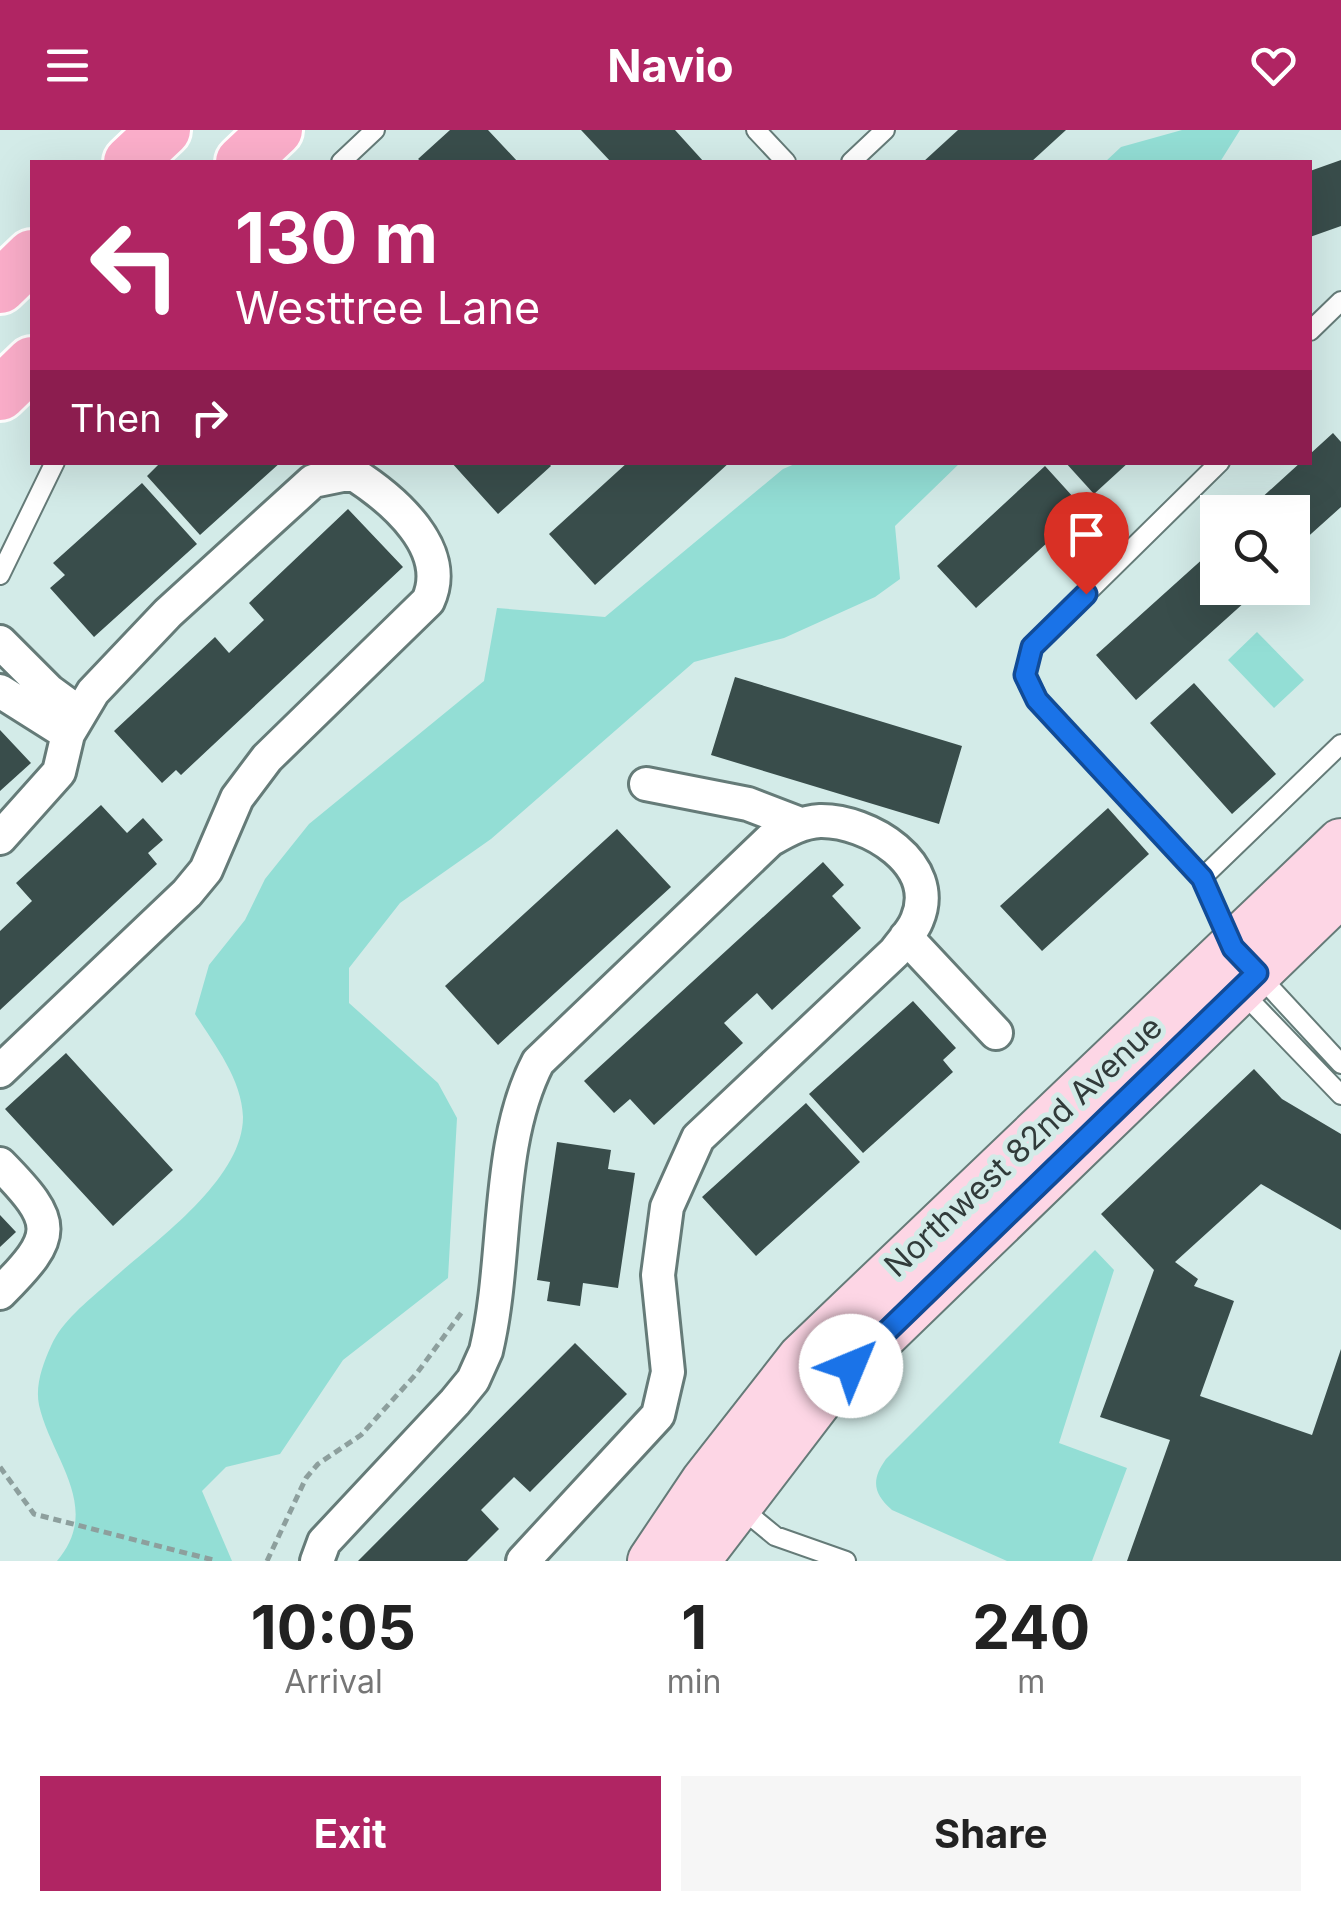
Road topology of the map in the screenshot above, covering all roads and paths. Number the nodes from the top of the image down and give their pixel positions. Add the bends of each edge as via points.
1 (164, 130) edge
2 (276, 130) edge
3 (374, 130) edge
4 (756, 130) edge
5 (885, 130) edge
6 (132, 160) edge
7 (244, 160) edge
8 (344, 160) edge
9 (784, 160) edge
10 (853, 160) edge
11 (30, 258) edge
12 (0, 287) edge
13 (1341, 301) edge
14 (1312, 328) edge
15 (30, 365) edge
16 (0, 394) edge
17 (54, 465) edge
18 (1217, 465) edge
19 (0, 575) edge
20 (0, 642) edge
21 (0, 691) edge
22 (74, 724) junction
23 (1341, 744) edge
24 (646, 784) dead end
25 (800, 824) junction
26 (0, 838) edge
27 (1341, 843) edge
28 (1202, 878) junction
29 (1341, 891) edge
30 (906, 937) junction
31 (1236, 969) junction
32 (996, 1033) dead end
33 (1341, 1064) edge
34 (0, 1071) edge
35 (1341, 1095) edge
36 (0, 1164) edge
37 (0, 1293) edge
38 (496, 1295) junction
39 (0, 1467) edge
40 (720, 1493) junction
41 (217, 1561) edge
42 (267, 1561) edge
43 (317, 1561) edge
44 (523, 1561) edge
45 (652, 1561) edge
46 (695, 1561) edge
47 (846, 1561) edge

1 - 6 main road
2 - 7 main road
3 - 8 lane
4 - 9 lane
5 - 10 lane
11 - 12 main road
13 - 14 lane
15 - 16 main road
17 - 19 lane
18 - 28 lane via 1032,647 1025,675 1037,700
20 - 22 street
21 - 22 street
22 - 26 street via 59,772
22 - 34 street via 93,692 168,614 313,481 352,474 372,486 430,550 436,584 428,601 267,758 237,798 206,870
23 - 28 lane
24 - 25 street via 748,804
25 - 30 street via 824,821 877,834 905,859 920,878 922,901
25 - 38 street via 748,857 538,1062 523,1090 515,1131
27 - 31 street, Northwest 82nd Avenue
28 - 31 lane
29 - 31 street, Northwest 82nd Avenue
30 - 32 street
30 - 44 street via 698,1138 665,1224 658,1274 668,1372 658,1416
31 - 33 lane
31 - 35 lane
31 - 40 street, Northwest 82nd Avenue
36 - 37 street via 33,1198 44,1230 34,1259
38 - 42 path via 464,1310 361,1435 318,1464
38 - 43 street via 473,1380 324,1542
39 - 41 path via 34,1514
40 - 45 street, Northwest 82nd Avenue
40 - 46 street, Northwest 82nd Avenue
40 - 47 lane via 775,1536

